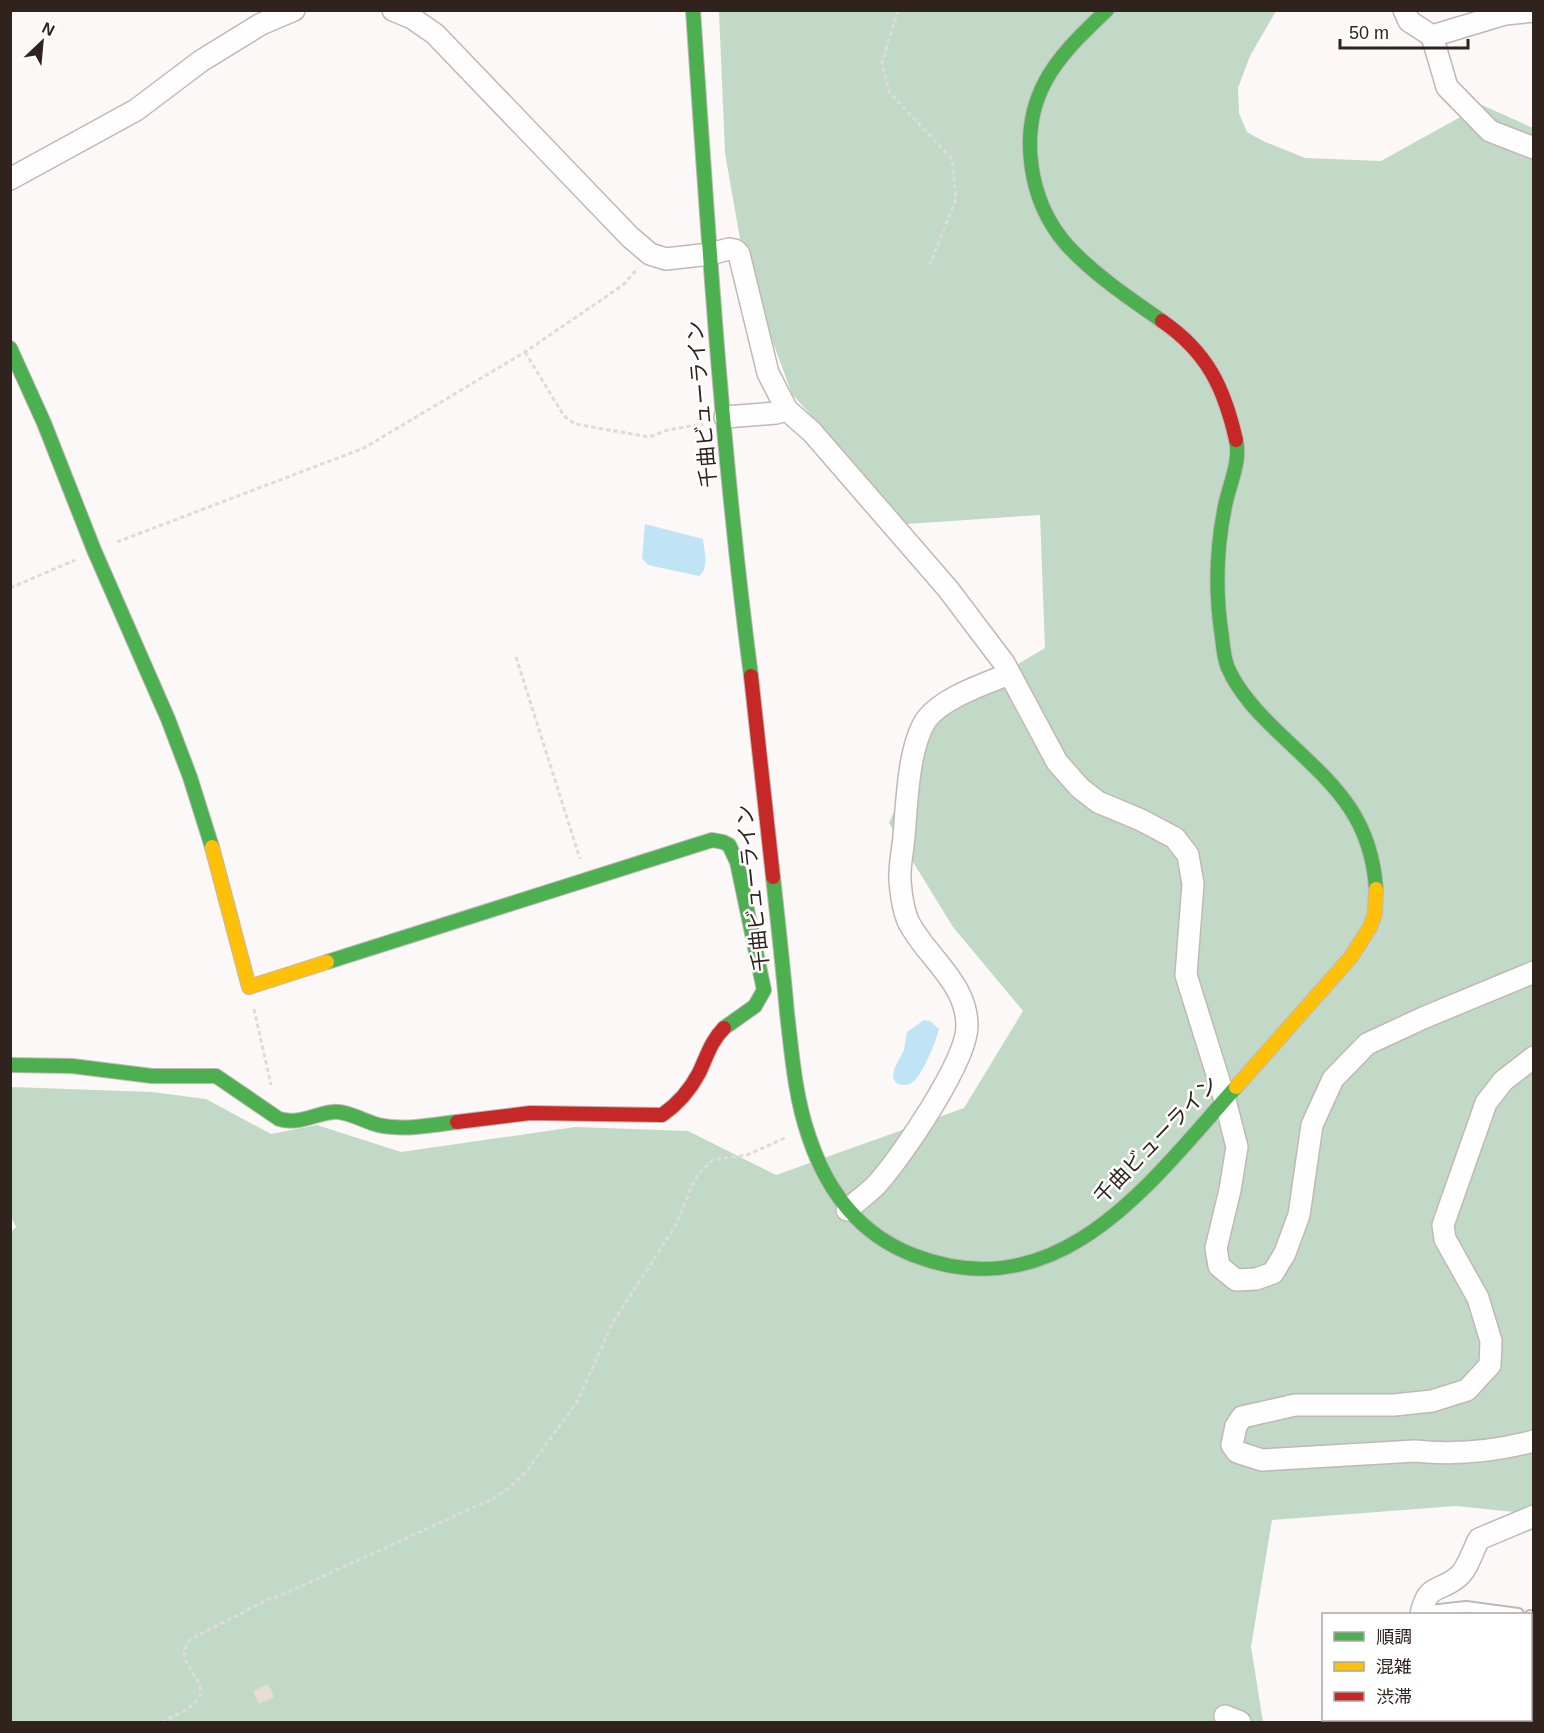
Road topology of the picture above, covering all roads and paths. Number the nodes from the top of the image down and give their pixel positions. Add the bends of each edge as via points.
1 (294, 10) edge
2 (693, 10) edge
3 (898, 10) edge
4 (1107, 10) edge
5 (1404, 10) edge
6 (1533, 11) edge
7 (406, 13) edge
8 (1432, 36) junction
9 (1533, 148) edge
10 (10, 179) edge
11 (650, 254) junction
12 (710, 254) junction
13 (930, 264) dead end
14 (10, 348) edge
15 (525, 352) junction
16 (787, 410) junction
17 (724, 417) junction
18 (95, 551) junction
19 (10, 588) edge
20 (516, 657) dead end
21 (1009, 674) junction
22 (587, 879) junction
23 (1533, 972) edge
24 (249, 987) junction
25 (1533, 1057) edge
26 (10, 1065) edge
27 (1225, 1100) junction
28 (267, 1111) junction
29 (805, 1129) junction
30 (847, 1210) junction
31 (1533, 1441) edge
32 (1533, 1516) edge
33 (1421, 1613) edge
34 (1511, 1613) edge
35 (162, 1722) edge

1 - 10 street via 261,24 201,61 136,110
2 - 12 street, 千曲ビューライン
3 - 13 path via 882,63 889,92 952,159 956,199
4 - 27 street, 千曲ビューライン via 1077,39 1039,94 1029,159 1034,190 1049,223 1070,250 1201,354 1221,391 1238,449 1215,578 1217,617 1226,663 1240,690 1260,714 1348,801 1372,855 1377,885 1370,926 1347,961
5 - 8 street via 1409,21
6 - 8 street via 1505,14
7 - 11 street via 435,34
8 - 9 street via 1448,87 1490,131
11 - 12 street via 666,259
11 - 15 path via 623,285
12 - 16 street via 729,249 739,254 768,373
12 - 17 street, 千曲ビューライン
14 - 18 street via 30,385
15 - 17 path via 564,416 575,424 649,437
15 - 18 path via 364,447
16 - 17 street
16 - 21 street via 812,432 948,589
17 - 29 street, 千曲ビューライン via 794,1077
18 - 19 path
18 - 24 street via 147,667 189,776 235,924
20 - 22 path
21 - 27 street via 1057,762 1080,788 1098,802 1175,838 1188,855 1193,884 1186,975
21 - 30 street via 940,707 926,720 912,759 900,880 903,901 914,932 958,989 967,1025 966,1039 909,1143 877,1184
22 - 24 street
22 - 28 street via 712,840 732,847 764,990 754,1009 716,1035 698,1075 673,1109 662,1115 530,1113 407,1128 379,1125 335,1111 289,1122
23 - 27 street via 1367,1044 1333,1079 1312,1125 1299,1215 1285,1253 1274,1274 1256,1279 1236,1280 1220,1266 1216,1248 1237,1147
24 - 28 path via 271,1075 272,1094
25 - 31 street via 1503,1081 1486,1103 1443,1225 1445,1239 1478,1298 1487,1323 1490,1365 1467,1390 1432,1401 1294,1405 1242,1417 1232,1445 1237,1452 1262,1460 1502,1449
26 - 28 street via 72,1066 152,1076 216,1076
27 - 30 street, 千曲ビューライン via 1132,1201 1098,1230 1030,1264 985,1270 914,1257 889,1246
29 - 30 street, 千曲ビューライン via 823,1175
29 - 35 path via 747,1155 713,1160 700,1172 676,1225 613,1322 578,1400 527,1471 509,1488 191,1639 184,1657 199,1683 200,1697
32 - 33 street via 1479,1539 1461,1575 1433,1590
33 - 34 lane via 1466,1607

